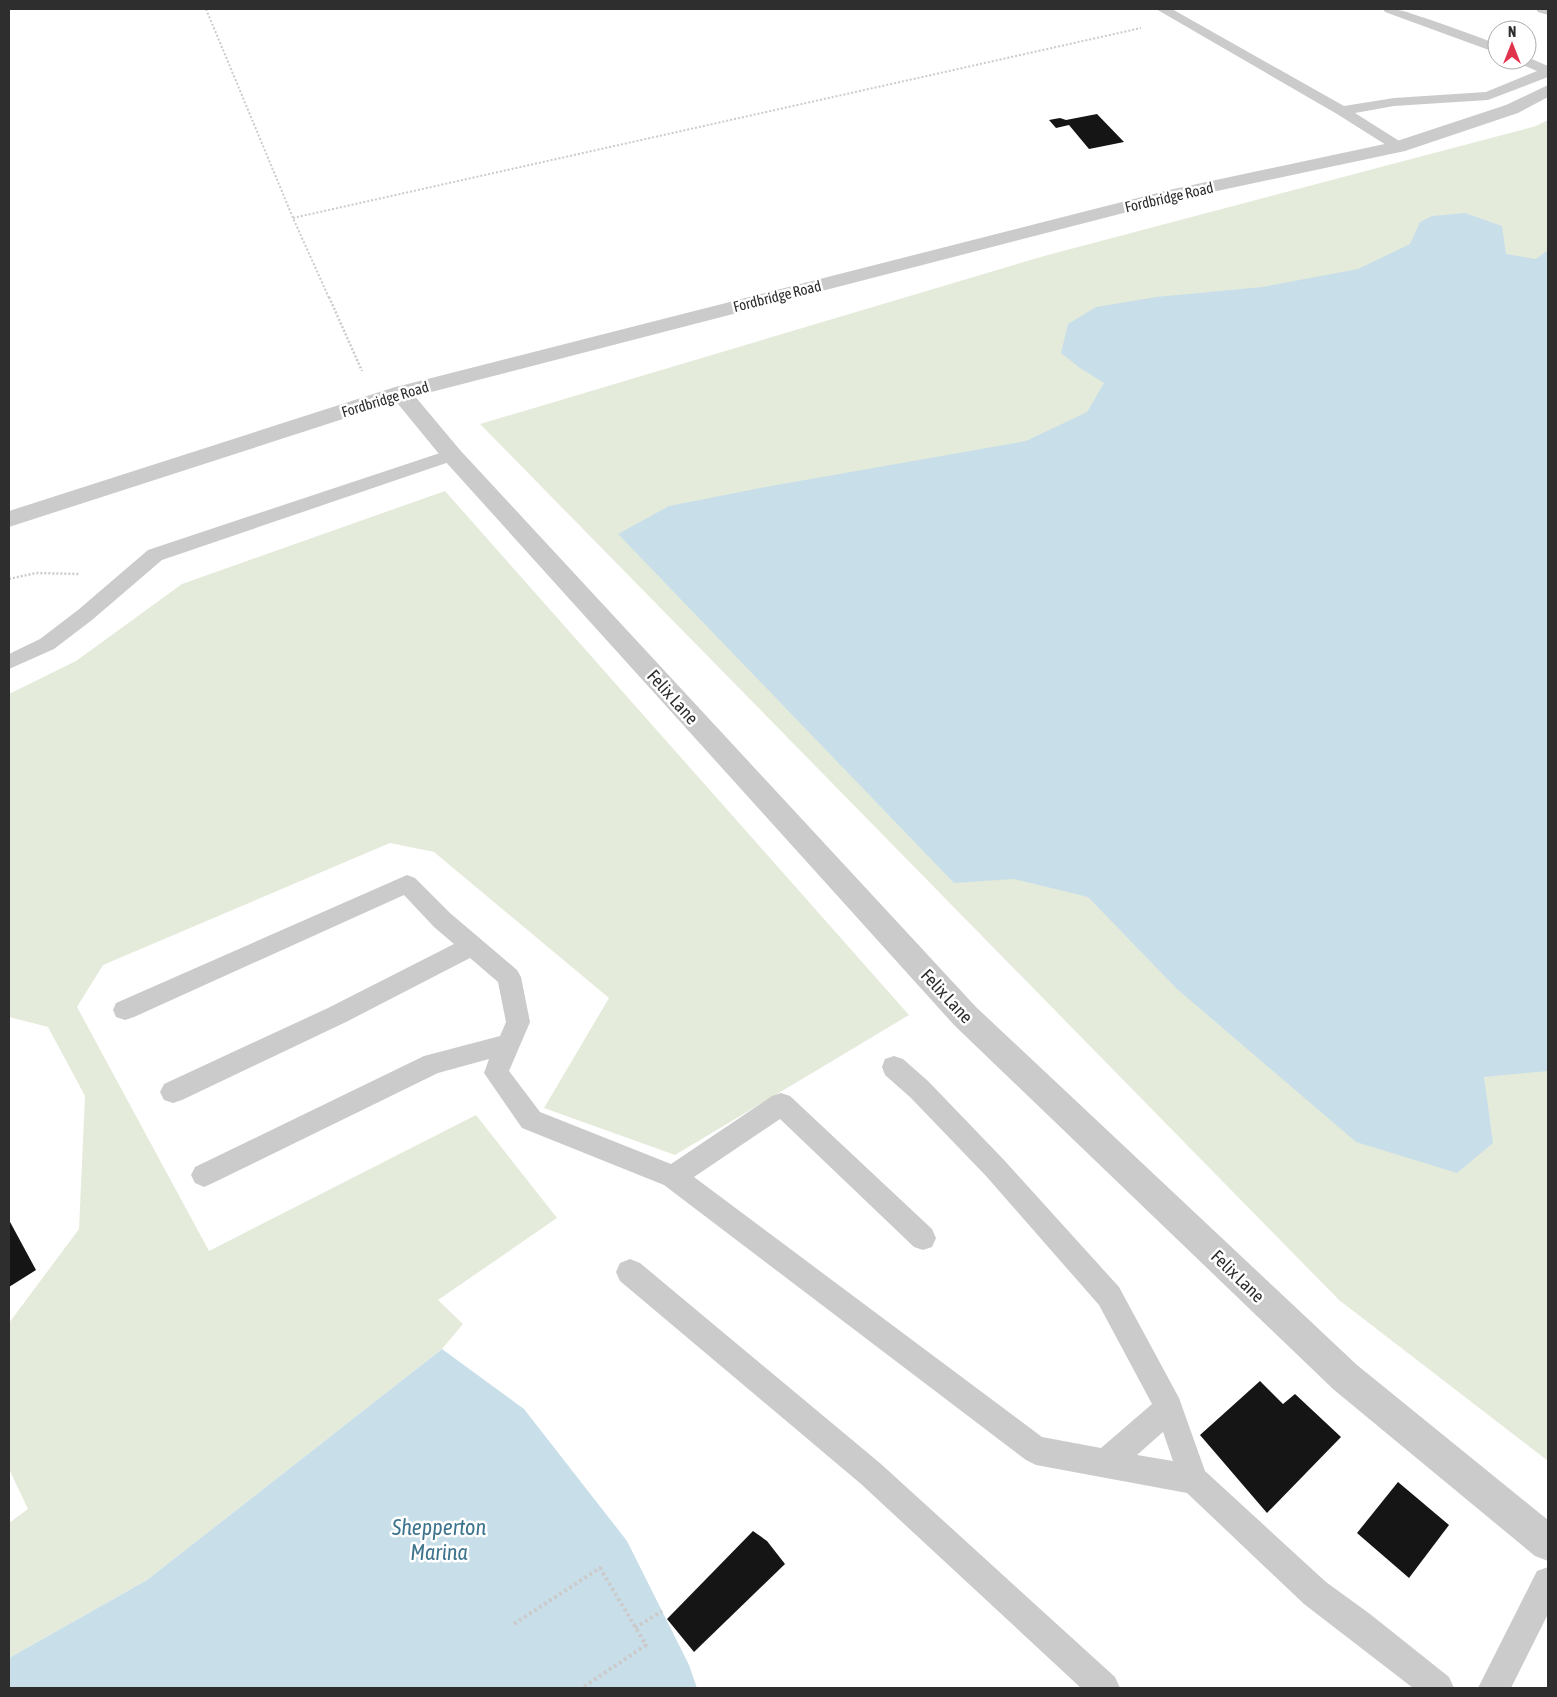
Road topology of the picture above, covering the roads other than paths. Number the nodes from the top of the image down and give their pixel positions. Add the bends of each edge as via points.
1 (1163, 9) edge
2 (1390, 9) edge
3 (1543, 9) edge
4 (1548, 11) edge
5 (1487, 45) edge
6 (1548, 71) edge
7 (1548, 90) edge
8 (1342, 111) junction
9 (1399, 147) junction
10 (389, 396) junction
11 (452, 455) junction
12 (9, 519) edge
13 (9, 662) edge
14 (472, 946) junction
15 (125, 1010) dead end
16 (508, 1044) junction
17 (894, 1067) dead end
18 (173, 1092) dead end
19 (204, 1175) dead end
20 (673, 1177) junction
21 (923, 1238) dead end
22 (630, 1272) dead end
23 (1169, 1408) junction
24 (1105, 1463) junction
25 (1194, 1480) junction
26 (1548, 1543) edge
27 (1548, 1582) edge
28 (1104, 1688) edge
29 (1438, 1688) edge
30 (1494, 1688) edge

1 - 8 lane
2 - 5 lane
3 - 4 lane
6 - 8 lane via 1488,96 1394,102
7 - 9 street, Fordbridge Road via 1512,109
8 - 9 lane
9 - 10 street, Fordbridge Road via 1159,198
10 - 11 street, Felix Lane
10 - 12 street, Fordbridge Road
11 - 13 lane via 155,555 47,644
11 - 26 street, Felix Lane via 965,1016 1344,1377
14 - 15 lane via 407,884
14 - 16 lane via 509,977 518,1022
14 - 18 lane via 337,1015
16 - 19 lane via 433,1064
16 - 20 lane via 496,1073 531,1120
17 - 23 lane via 995,1168 1109,1296
20 - 21 lane via 781,1104
20 - 24 lane via 1036,1450
22 - 28 lane via 871,1474
23 - 24 lane
23 - 25 lane
24 - 25 lane
25 - 29 lane via 1315,1592
27 - 30 lane

